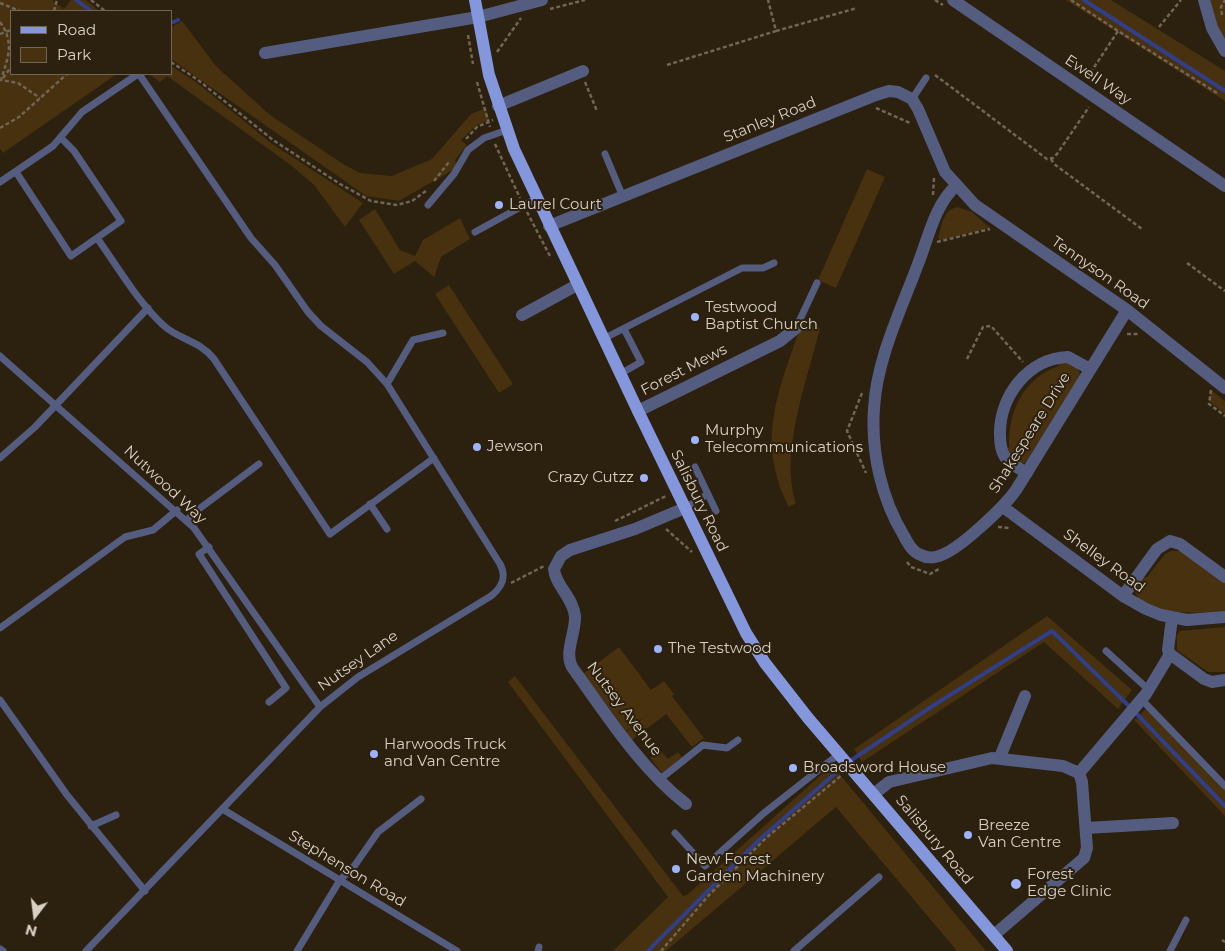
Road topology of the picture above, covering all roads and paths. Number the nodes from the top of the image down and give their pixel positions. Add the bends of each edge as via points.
1 (91, 0) edge
2 (475, 0) edge
3 (585, 0) edge
4 (768, 0) edge
5 (953, 0) edge
6 (1071, 0) edge
7 (1181, 0) edge
8 (1204, 0) edge
9 (1225, 0) edge
10 (0, 3) edge
11 (546, 5) edge
12 (857, 8) dead end
13 (18, 10) edge
14 (104, 10) edge
15 (478, 17) junction
16 (521, 17) dead end
17 (1222, 18) dead end
18 (0, 22) edge
19 (1159, 27) dead end
20 (10, 30) edge
21 (776, 31) junction
22 (1118, 31) junction
23 (6, 32) junction
24 (0, 34) edge
25 (1225, 51) edge
26 (265, 53) dead end
27 (485, 55) junction
28 (172, 63) edge
29 (667, 65) dead end
30 (10, 68) edge
31 (582, 71) joint
32 (66, 75) edge
33 (137, 75) edge
34 (139, 75) edge
35 (929, 75) joint
36 (0, 81) edge
37 (1080, 87) junction
38 (1216, 93) dead end
39 (1095, 97) junction
40 (40, 98) junction
41 (912, 100) junction
42 (500, 111) junction
43 (597, 111) dead end
44 (0, 128) edge
45 (507, 130) junction
46 (61, 138) junction
47 (464, 142) dead end
48 (605, 154) dead end
49 (453, 157) dead end
50 (1051, 159) junction
51 (16, 172) junction
52 (0, 182) edge
53 (956, 186) junction
54 (1225, 186) edge
55 (623, 197) junction
56 (536, 198) junction
57 (428, 205) dead end
58 (550, 226) junction
59 (993, 229) dead end
60 (1142, 230) dead end
61 (475, 232) dead end
62 (97, 238) junction
63 (936, 242) dead end
64 (774, 263) dead end
65 (1187, 263) dead end
66 (817, 283) dead end
67 (577, 285) junction
68 (1225, 292) edge
69 (148, 308) junction
70 (1127, 310) junction
71 (522, 315) dead end
72 (796, 328) joint
73 (624, 329) junction
74 (443, 333) dead end
75 (1143, 334) dead end
76 (1121, 335) dead end
77 (604, 339) junction
78 (0, 356) edge
79 (967, 359) dead end
80 (6, 362) junction
81 (0, 369) edge
82 (1090, 369) junction
83 (1031, 371) junction
84 (620, 374) junction
85 (387, 384) junction
86 (865, 385) dead end
87 (1221, 391) edge
88 (55, 406) junction
89 (638, 411) junction
90 (1225, 416) edge
91 (0, 458) edge
92 (434, 458) junction
93 (259, 464) dead end
94 (694, 467) dead end
95 (1027, 473) junction
96 (872, 478) dead end
97 (676, 490) junction
98 (708, 494) junction
99 (370, 504) junction
100 (649, 505) junction
101 (685, 508) junction
102 (1003, 508) junction
103 (177, 510) junction
104 (716, 511) dead end
105 (187, 520) junction
106 (658, 520) junction
107 (610, 524) dead end
108 (387, 529) dead end
109 (208, 547) junction
110 (709, 560) junction
111 (555, 565) junction
112 (1225, 577) edge
113 (503, 583) junction
114 (1123, 596) junction
115 (1225, 617) edge
116 (1172, 618) junction
117 (0, 628) edge
118 (1106, 651) dead end
119 (1170, 654) junction
120 (1225, 680) edge
121 (1145, 695) junction
122 (1025, 696) dead end
123 (0, 700) edge
124 (269, 702) dead end
125 (320, 707) junction
126 (738, 740) dead end
127 (839, 754) junction
128 (1000, 757) junction
129 (851, 768) junction
130 (1079, 773) junction
131 (659, 780) junction
132 (1225, 786) edge
133 (874, 794) junction
134 (421, 799) dead end
135 (686, 804) dead end
136 (224, 810) junction
137 (116, 815) dead end
138 (1173, 823) dead end
139 (91, 826) junction
140 (1086, 828) junction
141 (675, 833) dead end
142 (879, 877) dead end
143 (340, 880) junction
144 (145, 891) junction
145 (1186, 920) dead end
146 (994, 935) junction
147 (86, 951) edge
148 (297, 951) edge
149 (456, 951) edge
150 (661, 951) edge
151 (794, 951) edge
152 (1007, 951) edge
153 (1170, 951) edge

1 - 14 path
2 - 15 main road, Salisbury Road
3 - 11 path
4 - 21 path
5 - 37 street, Ewell Way
6 - 22 path
7 - 19 path
8 - 25 street via 1212,28
9 - 17 path via 1221,7
10 - 13 path
11 - 15 street
12 - 21 path
15 - 26 street
15 - 27 main road, Salisbury Road
16 - 27 path via 496,53
18 - 23 path
20 - 23 path
21 - 29 path
22 - 37 path
22 - 38 path
23 - 24 path
23 - 36 path via 10,44
27 - 42 main road, Salisbury Road
28 - 49 path via 273,140 371,201 397,205 412,201 426,192
30 - 36 path
31 - 42 street
31 - 43 path
32 - 40 path
33 - 46 lane via 82,112
34 - 85 lane via 251,238 275,265 308,312 367,362
35 - 41 lane
35 - 50 path
36 - 40 path via 18,83
37 - 39 street, Ewell Way
39 - 50 path
39 - 54 street, Ewell Way
40 - 44 path via 19,117
41 - 53 street via 944,172
41 - 55 street, Stanley Road via 898,92 876,95
42 - 45 main road, Salisbury Road
42 - 47 path via 477,127
45 - 56 main road, Salisbury Road
45 - 57 lane via 484,138 468,150 454,174
46 - 51 lane
46 - 62 lane via 74,151 122,221
48 - 55 lane
50 - 60 path
51 - 52 lane
51 - 62 lane via 71,256
53 - 70 street, Tennyson Road via 989,215
53 - 102 street, Shakespeare Drive via 947,195 935,218 882,362 874,408 877,464 898,525 911,547 921,556 933,558 944,554
55 - 58 street, Stanley Road
56 - 58 main road, Salisbury Road
56 - 61 lane
58 - 67 main road, Salisbury Road
59 - 63 path
62 - 69 lane
64 - 73 lane via 763,268 742,268
65 - 68 path
66 - 72 lane
67 - 71 street
67 - 77 main road, Salisbury Road
69 - 88 lane
69 - 99 lane via 168,330 196,343 214,358 330,534
70 - 82 street, Shakespeare Drive
70 - 87 street, Tennyson Road
72 - 89 street, Forest Mews via 780,341
73 - 77 lane
73 - 84 lane via 641,362
74 - 85 lane via 413,340
75 - 76 path
77 - 84 main road, Salisbury Road
78 - 80 lane, Nutwood Way
79 - 83 path via 983,327 991,326
80 - 81 lane
80 - 88 lane, Nutwood Way
82 - 83 street via 1074,359 1062,357 1047,361
82 - 95 street, Shakespeare Drive
83 - 95 street via 1010,392 1000,426 1003,452 1010,462
84 - 89 main road, Salisbury Road
85 - 92 lane
86 - 96 path via 847,432 866,473
87 - 90 path via 1210,387 1209,404
88 - 91 lane
88 - 103 lane, Nutwood Way
89 - 97 main road, Salisbury Road
92 - 99 lane
92 - 113 lane via 500,564
93 - 105 lane
94 - 98 lane
95 - 102 street, Shakespeare Drive
97 - 100 path
97 - 101 main road, Salisbury Road
98 - 101 lane
98 - 104 lane
99 - 108 lane
100 - 106 path
100 - 107 path
101 - 106 street
101 - 110 main road, Salisbury Road
102 - 114 street, Shelley Road
103 - 105 lane, Nutwood Way
103 - 117 lane via 153,530 125,537
105 - 109 lane, Nutwood Way
106 - 110 path via 697,557
106 - 111 street via 570,550
109 - 124 lane via 199,554 286,688
109 - 125 lane, Nutwood Way
110 - 127 main road, Salisbury Road via 764,663
111 - 113 path via 547,564 514,582
111 - 131 street, Nutsey Avenue via 554,573 571,601 575,615 570,663
112 - 114 street via 1180,544 1170,541 1158,549
113 - 125 lane, Nutsey Lane via 491,596 358,677
114 - 116 street, Shelley Road
115 - 116 street, Shelley Road
116 - 119 street
118 - 121 lane
119 - 120 street via 1204,680
119 - 121 street
121 - 130 street
121 - 132 lane
122 - 128 street
123 - 139 lane
125 - 136 lane, Nutsey Lane
126 - 131 lane via 727,748 703,745
127 - 129 main road, Salisbury Road
127 - 141 lane via 764,813 705,866
128 - 130 street via 1063,766
128 - 133 street via 889,782
129 - 133 main road, Salisbury Road
129 - 150 path via 766,838 709,895
130 - 140 street
131 - 135 street, Nutsey Avenue
133 - 146 main road, Salisbury Road
134 - 143 lane via 378,832
136 - 143 lane, Stephenson Road
136 - 144 lane, Nutsey Lane
137 - 139 lane
138 - 140 street
139 - 144 lane
140 - 146 street via 1087,848 1080,863
142 - 151 lane
143 - 148 lane
143 - 149 lane, Stephenson Road
144 - 147 lane, Nutsey Lane
145 - 153 lane
146 - 152 main road, Salisbury Road

